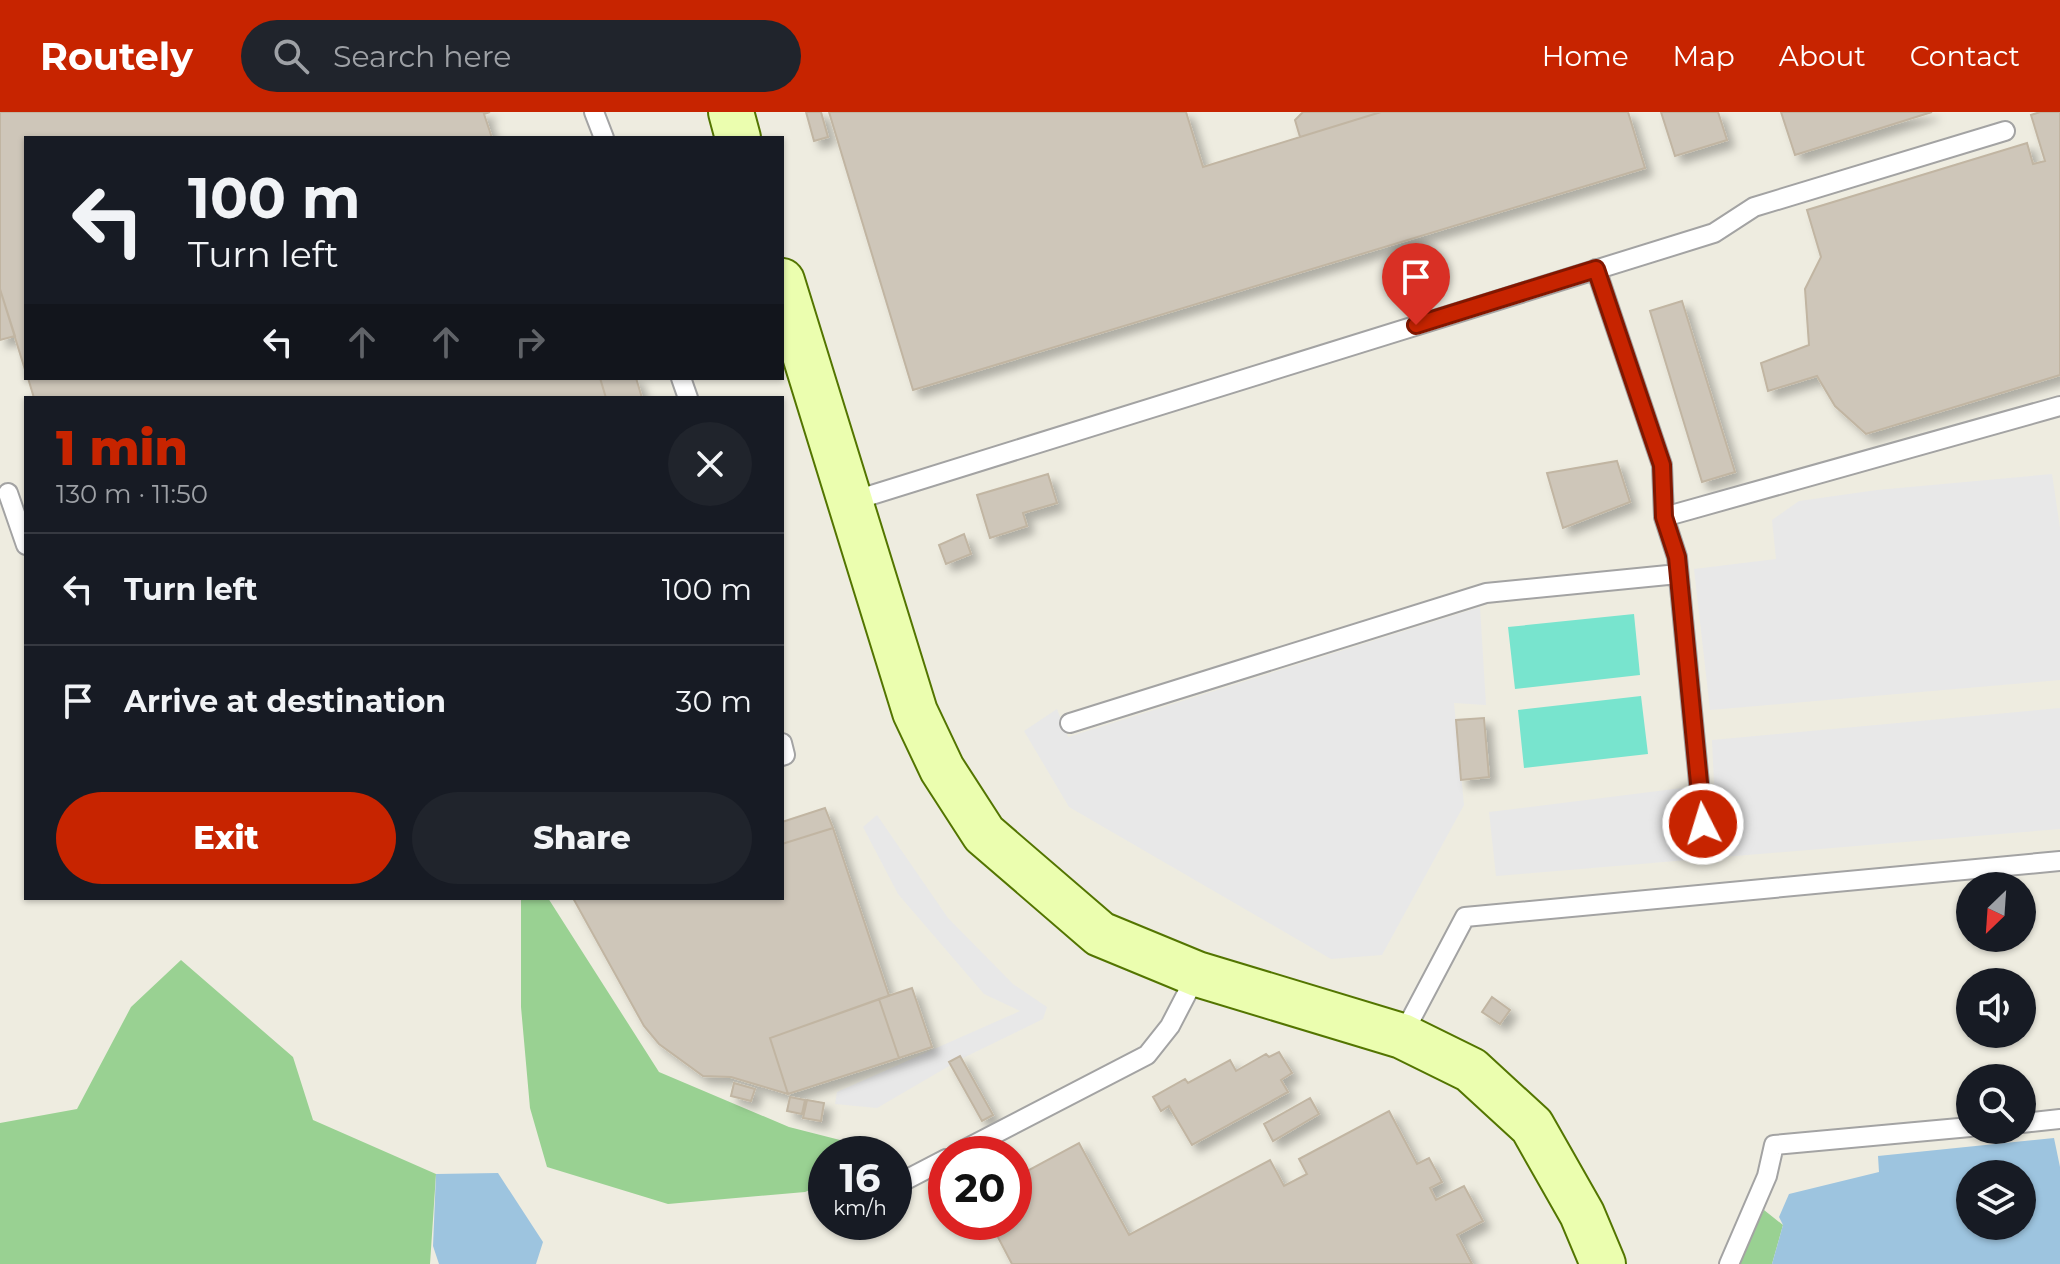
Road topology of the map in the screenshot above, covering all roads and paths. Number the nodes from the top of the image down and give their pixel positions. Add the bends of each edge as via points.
1 (594, 112) edge
2 (731, 112) edge
3 (2005, 131) dead end
4 (603, 136) edge
5 (737, 136) edge
6 (1596, 269) junction
7 (784, 288) edge
8 (2060, 406) edge
9 (8, 493) dead end
10 (849, 502) junction
11 (1664, 517) junction
12 (24, 539) edge
13 (1678, 574) junction
14 (1070, 723) dead end
15 (1703, 824) dead end
16 (2060, 861) edge
17 (1197, 974) junction
18 (1402, 1036) junction
19 (2060, 1119) edge
20 (2036, 1122) edge
21 (1956, 1128) edge
22 (991, 1136) edge
23 (1603, 1264) edge
24 (1729, 1264) edge

1 - 4 lane
2 - 5 street
3 - 6 lane via 1754,207 1714,233
6 - 10 lane
6 - 11 lane via 1662,465
7 - 10 street
8 - 11 lane
9 - 12 lane
10 - 17 street via 915,712 942,769 984,834 1100,934
11 - 13 lane
13 - 14 lane via 1486,593
13 - 15 lane
16 - 18 lane via 1465,917
17 - 18 street
17 - 22 lane via 1170,1026 1147,1055
18 - 23 street via 1471,1070 1532,1126 1582,1214
19 - 20 lane
21 - 24 lane via 1774,1145 1767,1176

